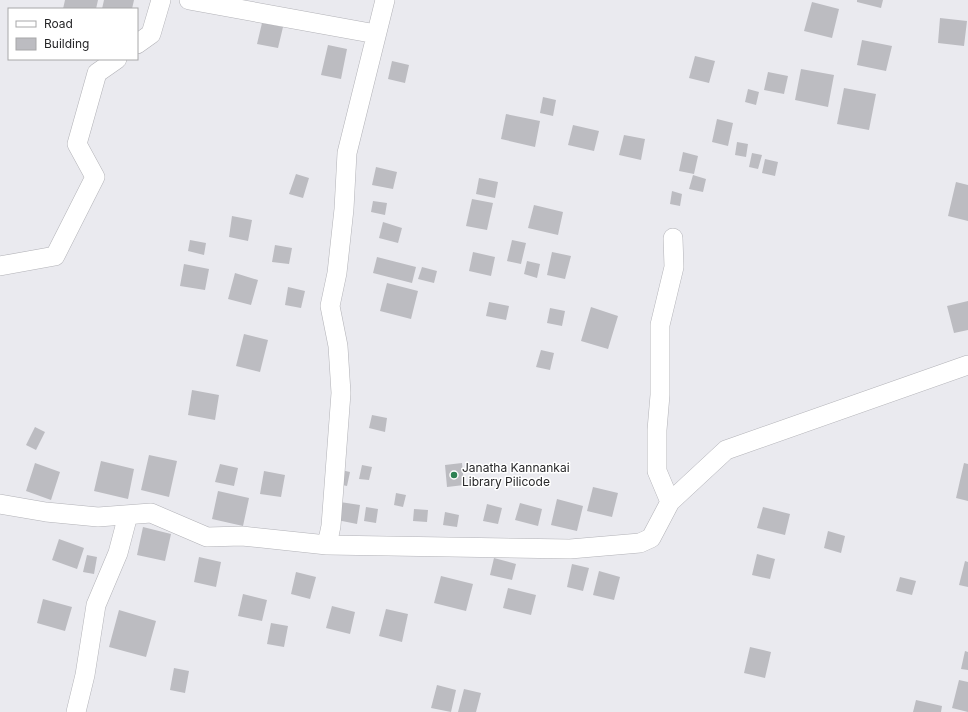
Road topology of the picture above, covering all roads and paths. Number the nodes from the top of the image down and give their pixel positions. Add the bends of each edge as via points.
1 (161, 0) edge
2 (189, 0) edge
3 (385, 0) edge
4 (376, 34) junction
5 (138, 43) edge
6 (116, 60) edge
7 (673, 238) dead end
8 (0, 266) edge
9 (968, 365) edge
10 (670, 502) junction
11 (0, 504) edge
12 (128, 515) junction
13 (327, 546) junction
14 (76, 712) edge

1 - 5 street via 151,34
2 - 4 street
3 - 4 street
4 - 13 street via 347,153 337,273 330,306 338,346 341,393 331,526
6 - 8 street via 97,73 77,144 95,177 55,256
7 - 10 street via 674,267 660,325 657,430 657,471
9 - 10 street via 726,450
10 - 13 street via 651,538 640,543 570,549
11 - 12 street via 98,517
12 - 13 street via 151,513 207,537 242,536
12 - 14 street via 118,553 96,605 85,675

